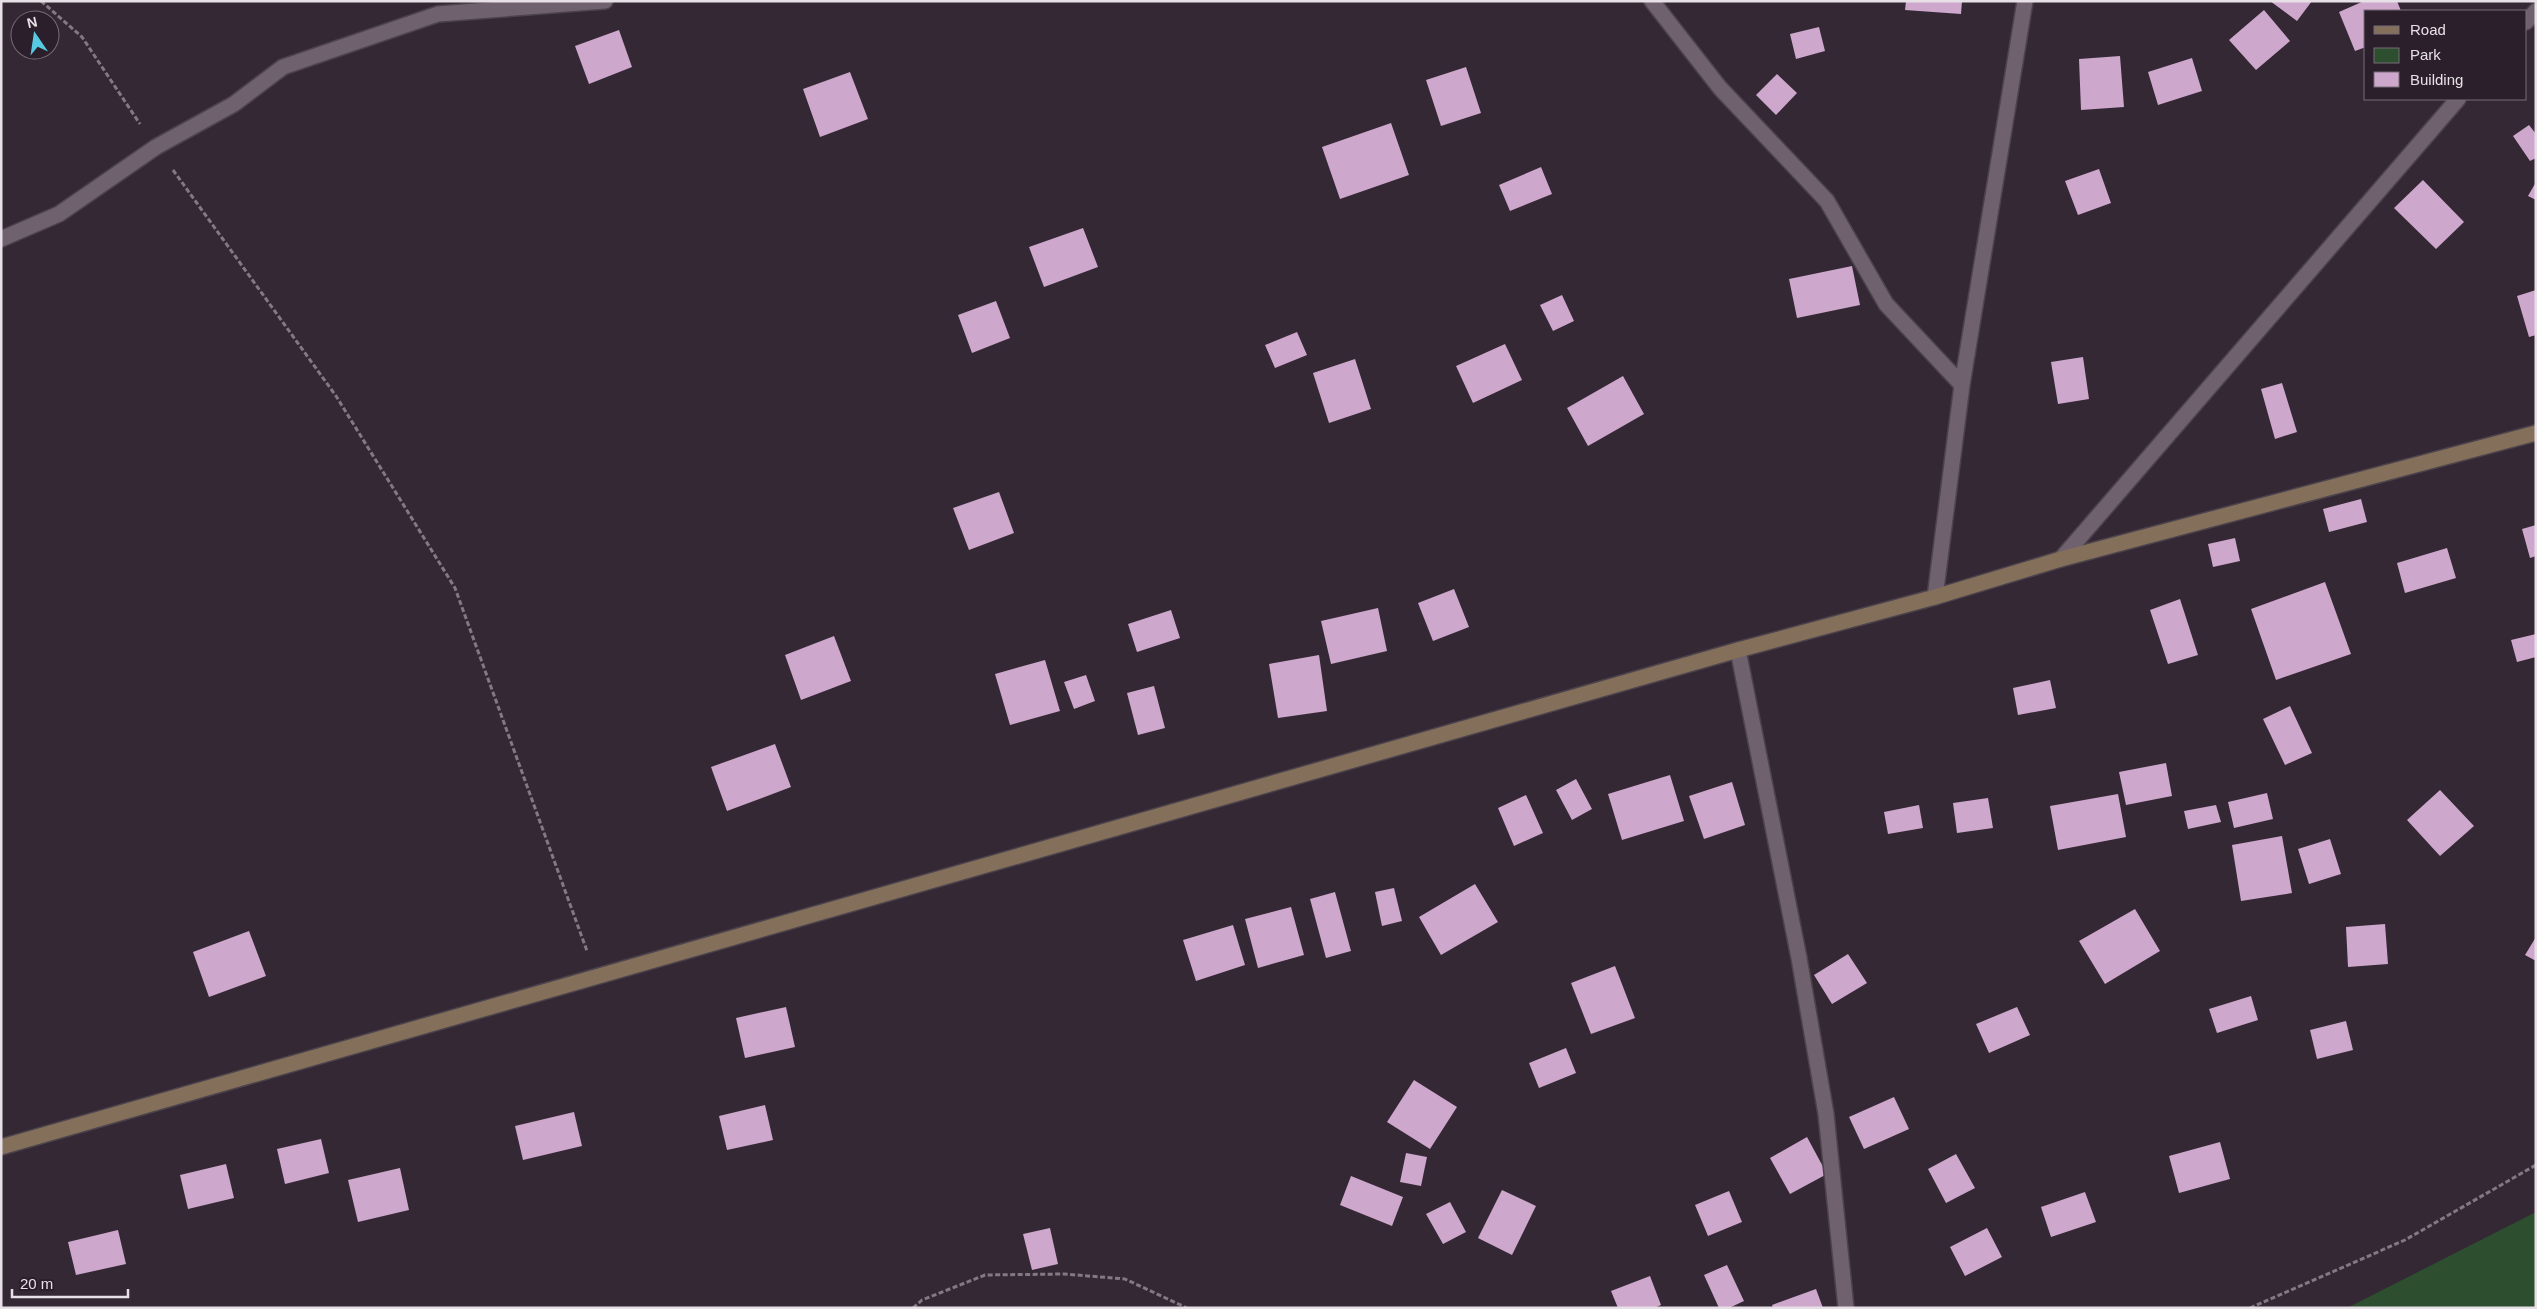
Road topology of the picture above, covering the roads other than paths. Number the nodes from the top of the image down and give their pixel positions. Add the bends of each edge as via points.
1 (605, 1) edge
2 (1652, 1) edge
3 (2025, 1) edge
4 (2536, 11) edge
5 (2527, 21) edge
6 (2457, 100) edge
7 (1, 239) edge
8 (1962, 385) junction
9 (2536, 433) edge
10 (2061, 559) junction
11 (1935, 597) junction
12 (1738, 650) junction
13 (1, 1147) edge
14 (1846, 1308) edge

1 - 7 street via 438,14 284,67 234,104 156,147 59,214
2 - 8 street via 1720,88 1828,201 1886,304
3 - 8 street
4 - 5 street
6 - 10 street
8 - 11 street
9 - 10 street
10 - 11 street
11 - 12 street
12 - 13 street
12 - 14 street via 1799,958 1826,1114

